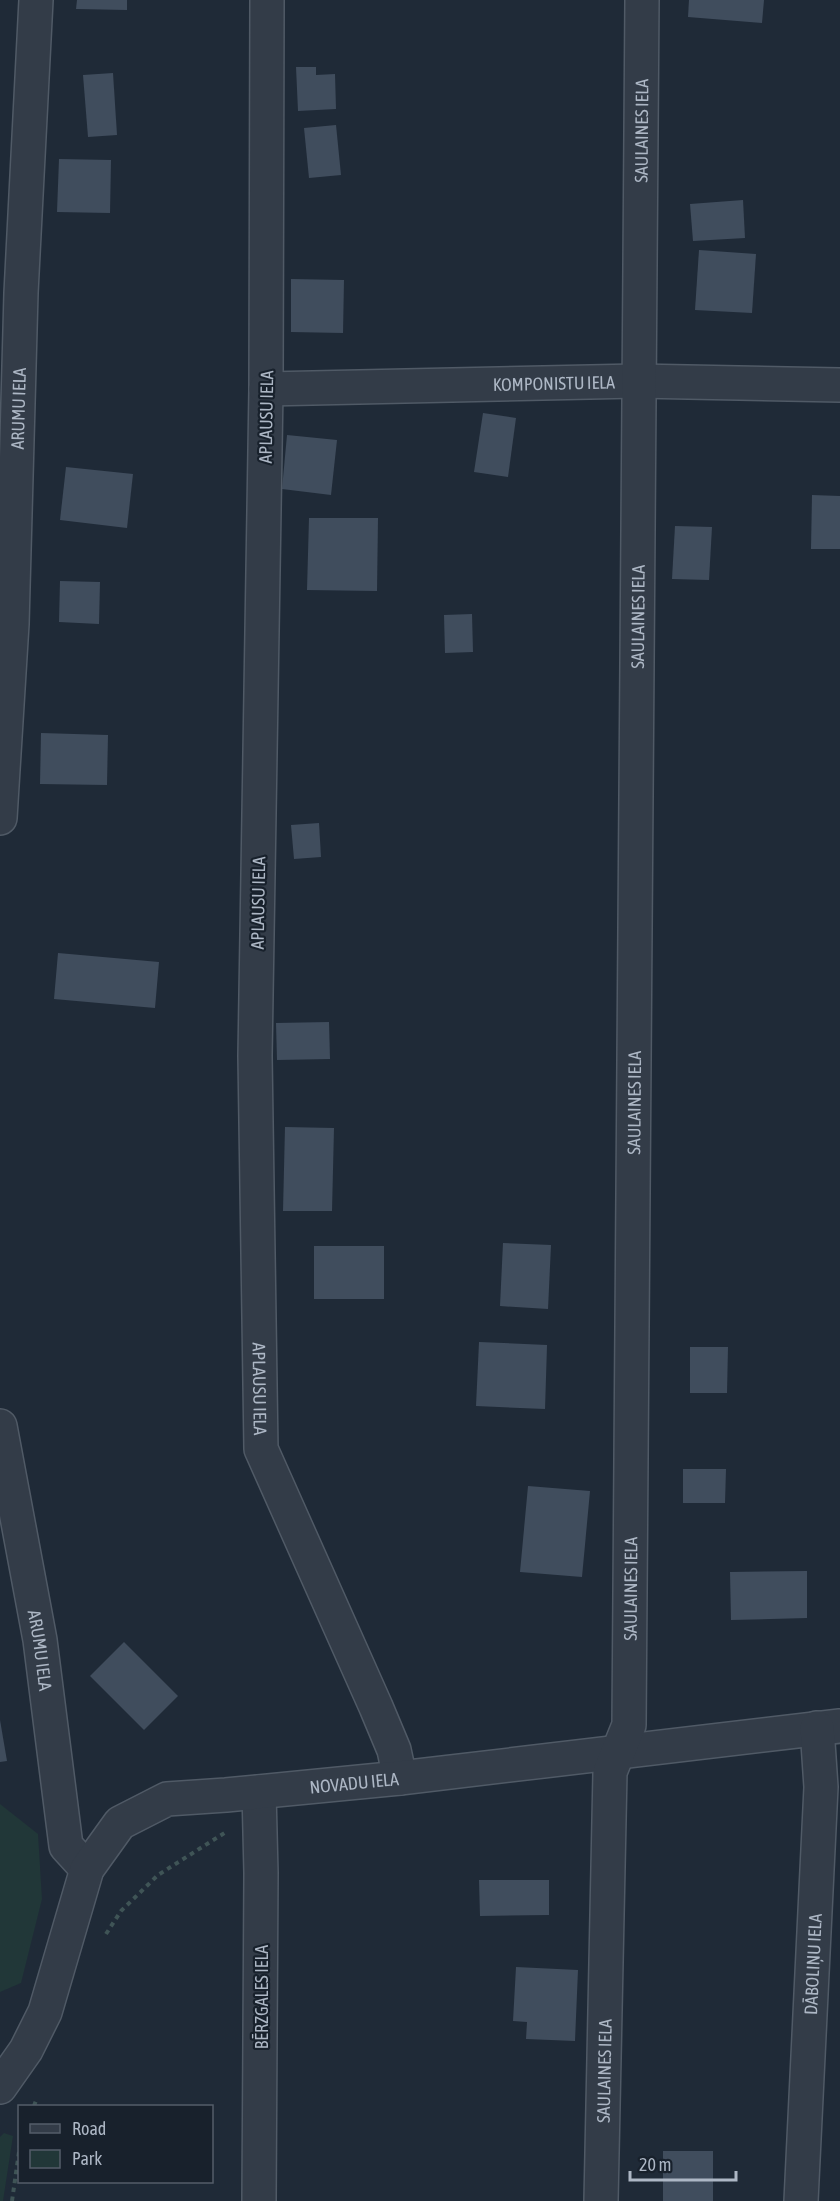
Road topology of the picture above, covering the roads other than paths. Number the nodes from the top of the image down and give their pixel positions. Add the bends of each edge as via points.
1 (36, 0) edge
2 (267, 0) edge
3 (642, 0) edge
4 (11, 292) edge
5 (637, 381) junction
6 (840, 385) edge
7 (266, 389) junction
8 (6, 623) edge
9 (0, 818) edge
10 (0, 1426) edge
11 (828, 1727) edge
12 (618, 1752) junction
13 (400, 1778) junction
14 (259, 1805) junction
15 (87, 1869) junction
16 (0, 2087) edge
17 (259, 2201) edge
18 (601, 2201) edge
19 (801, 2201) edge

1 - 4 street, ARUMU IELA
2 - 7 street, APLAUSU IELA
3 - 5 street, SAULAINES IELA
4 - 8 street, ARUMU IELA
5 - 6 street, KOMPONISTU IELA
5 - 7 street, KOMPONISTU IELA
5 - 12 street, SAULAINES IELA via 629,1725
7 - 13 street, APLAUSU IELA via 255,1056 261,1449 376,1707 394,1750
8 - 9 street, ARUMU IELA
10 - 15 street, ARUMU IELA via 40,1640 66,1846
11 - 12 street, NOVADU IELA
11 - 19 street, DĀBOLIŅU IELA via 820,1787
12 - 13 street, NOVADU IELA
12 - 18 street, SAULAINES IELA via 610,1772
13 - 14 street, NOVADU IELA
14 - 15 street, NOVADU IELA via 166,1799 120,1823
14 - 17 street, BĒRZGALES IELA
15 - 16 street, NOVADU IELA via 45,2012 26,2050

